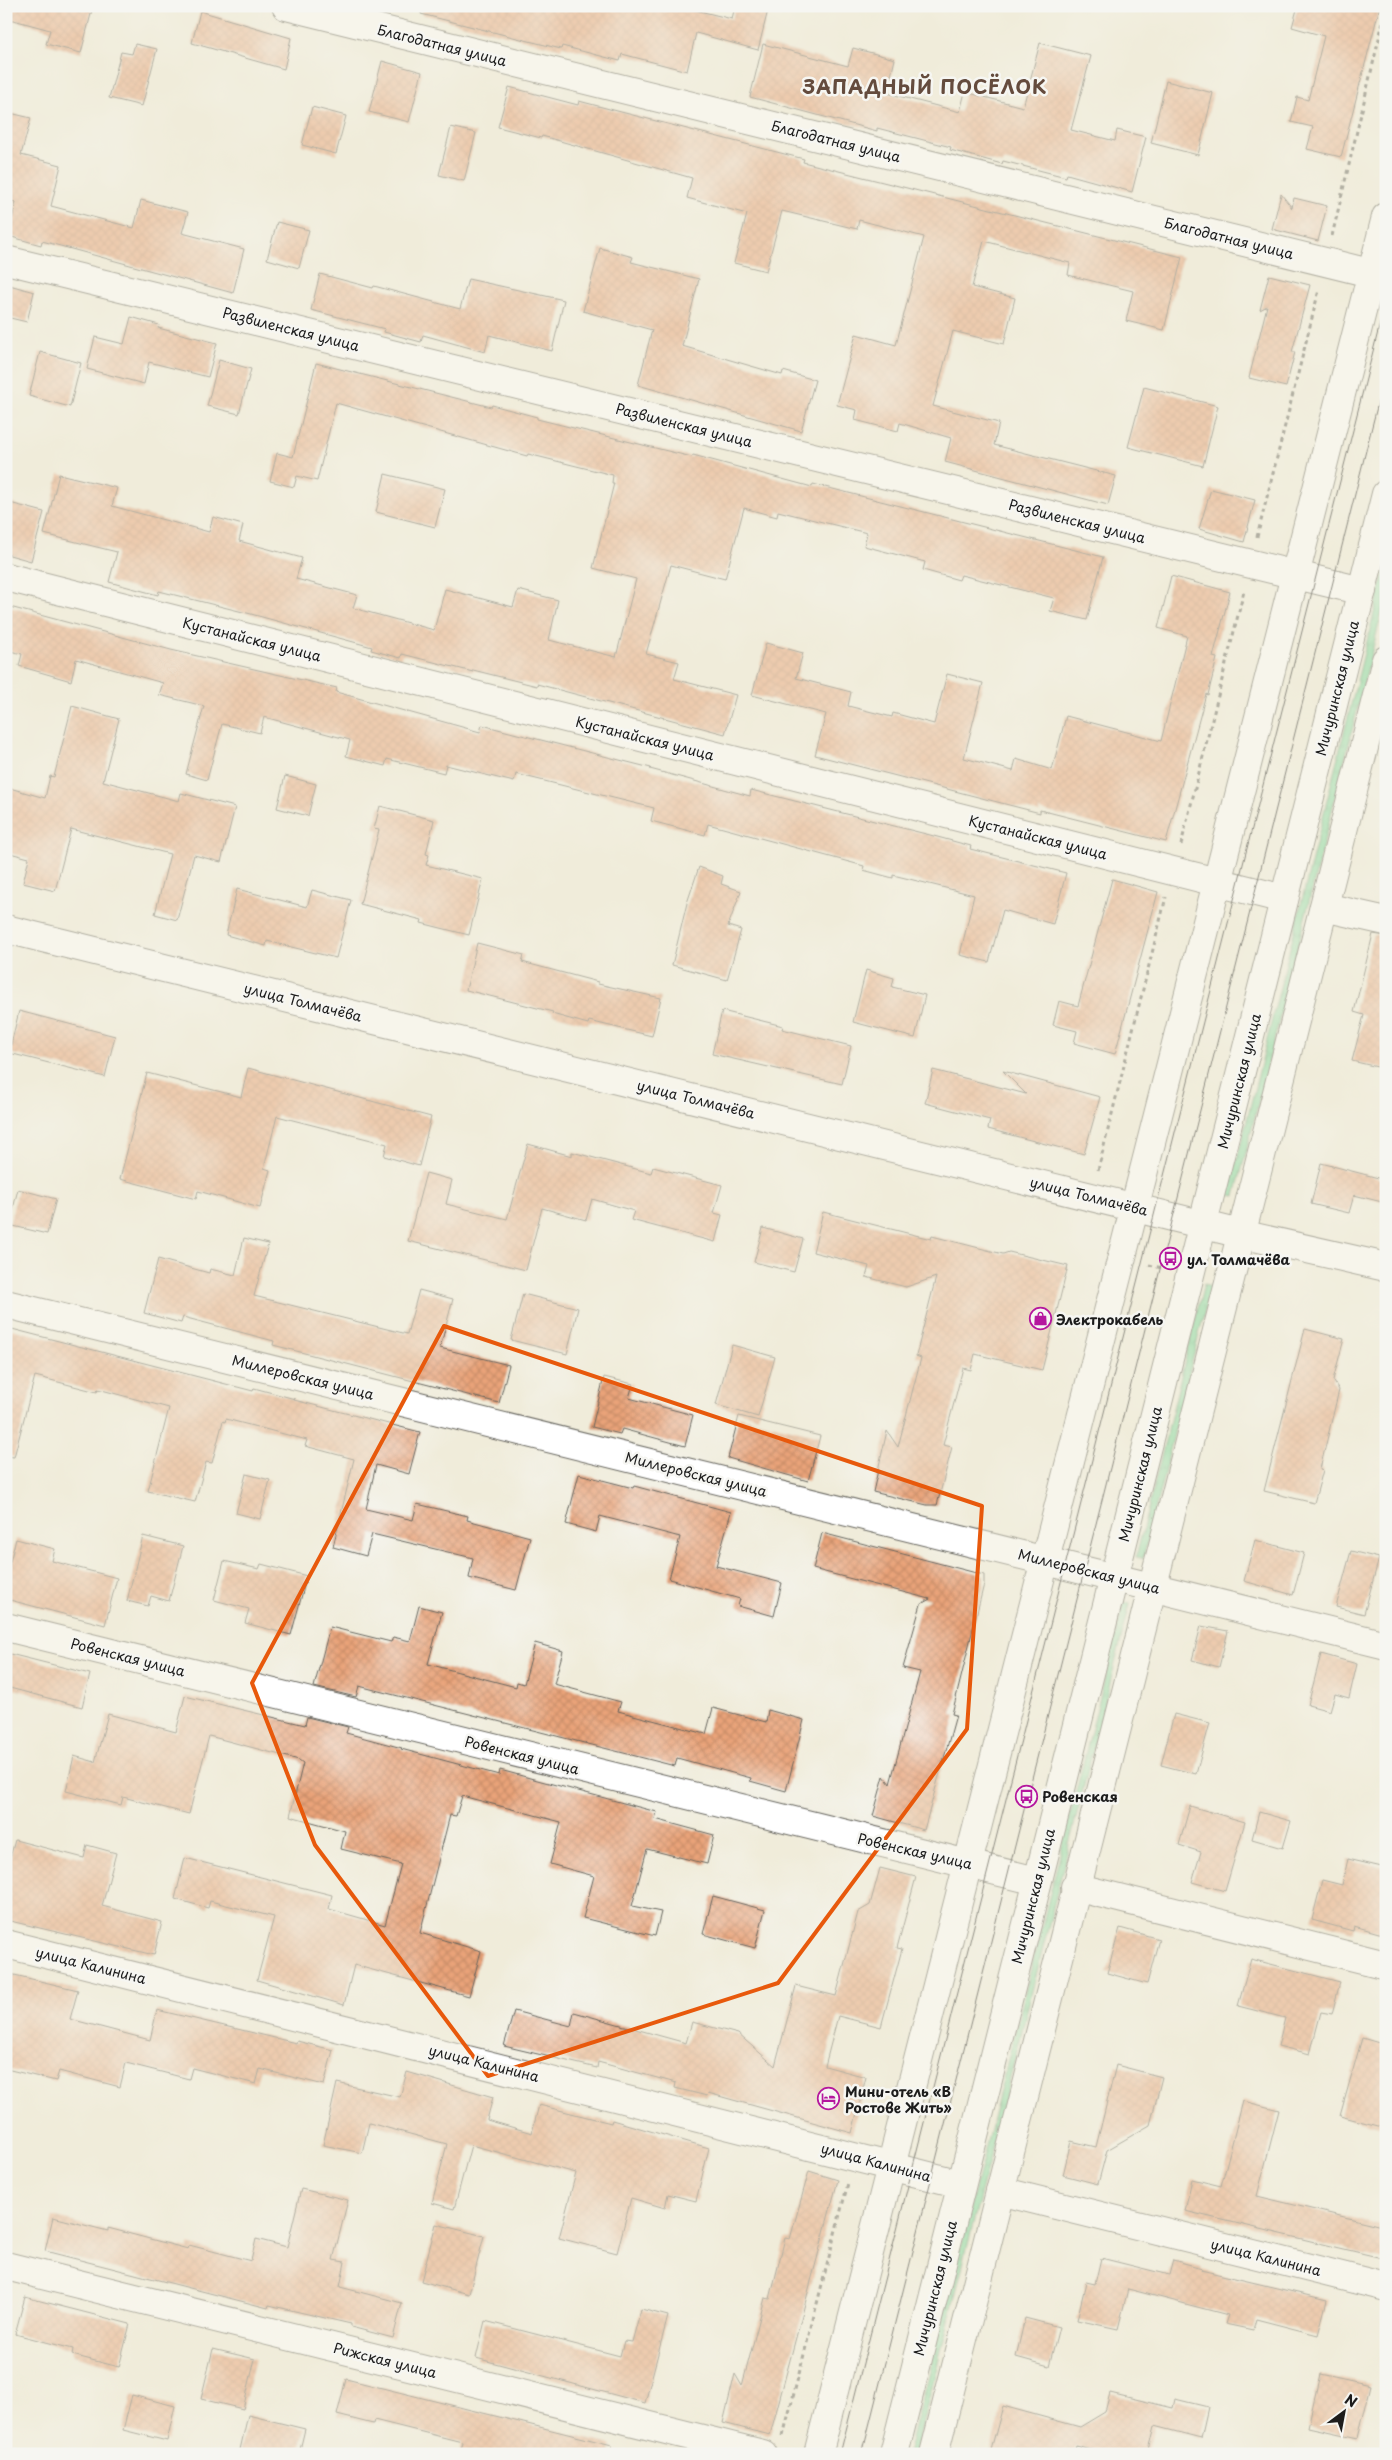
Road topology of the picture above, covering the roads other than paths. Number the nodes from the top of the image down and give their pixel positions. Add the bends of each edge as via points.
1 (286, 6) edge
2 (1386, 217) edge
3 (6, 260) edge
4 (1378, 275) edge
5 (1386, 494) edge
6 (1295, 574) junction
7 (6, 577) edge
8 (1362, 591) junction
9 (1386, 660) edge
10 (1218, 882) junction
11 (1284, 899) junction
12 (1324, 906) junction
13 (1386, 921) edge
14 (6, 929) edge
15 (1135, 1208) junction
16 (1202, 1224) junction
17 (1241, 1234) junction
18 (1386, 1267) edge
19 (6, 1304) edge
20 (1044, 1560) junction
21 (1114, 1577) junction
22 (1152, 1587) junction
23 (6, 1627) edge
24 (1386, 1645) edge
25 (968, 1864) junction
26 (1037, 1881) junction
27 (1075, 1887) junction
28 (6, 1944) edge
29 (1386, 1965) edge
30 (890, 2165) junction
31 (961, 2184) junction
32 (1000, 2191) junction
33 (6, 2266) edge
34 (1386, 2287) edge
35 (772, 2449) edge
36 (818, 2454) edge
37 (894, 2454) edge
38 (934, 2454) edge

1 - 4 street, Благодатная улица
2 - 4 street
3 - 6 street, Развиленская улица
4 - 6 street
5 - 8 street, Мичуринская улица
6 - 8 street, Развиленская улица
6 - 10 street
7 - 10 street, Кустанайская улица
8 - 11 street, Мичуринская улица
9 - 12 street
10 - 11 street, Кустанайская улица
10 - 15 street
11 - 16 street, Мичуринская улица
12 - 13 street
12 - 17 street
14 - 15 street, улица Толмачёва
15 - 16 street, улица Толмачёва
15 - 20 street
16 - 17 street, улица Толмачёва
16 - 21 street, Мичуринская улица
17 - 18 street, улица Толмачёва
17 - 22 street
19 - 20 street, Миллеровская улица
20 - 21 street, Миллеровская улица
20 - 25 street
21 - 22 street, Миллеровская улица
21 - 26 street, Мичуринская улица
22 - 24 street, Миллеровская улица
22 - 27 street
23 - 25 street, Ровенская улица
25 - 26 street, Ровенская улица
25 - 30 street
26 - 31 street, Мичуринская улица
27 - 29 street
27 - 32 street
28 - 30 street, улица Калинина
30 - 31 street, улица Калинина
30 - 36 street
31 - 37 street, Мичуринская улица
32 - 34 street, улица Калинина
32 - 38 street
33 - 35 street, Рижская улица

